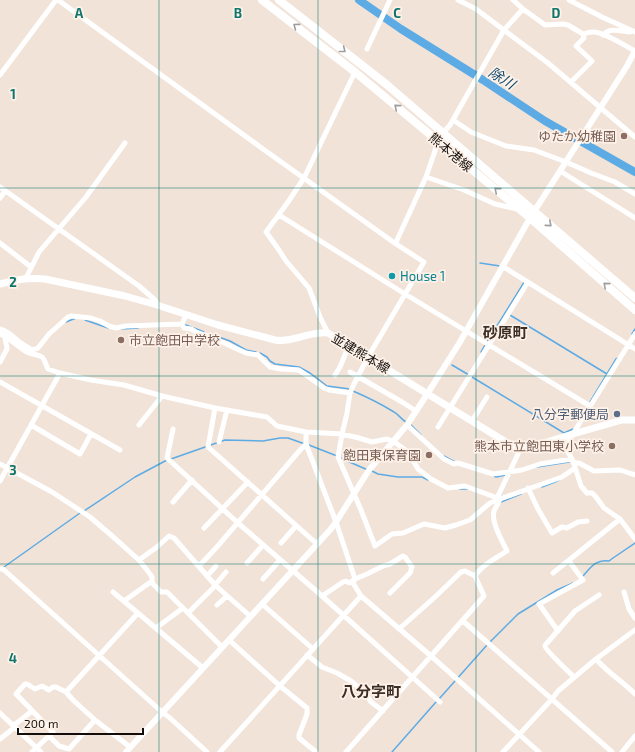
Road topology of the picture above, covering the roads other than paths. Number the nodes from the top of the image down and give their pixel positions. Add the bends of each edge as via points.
1 (57, 0) edge
2 (262, 0) edge
3 (279, 0) edge
4 (390, 0) edge
5 (458, 0) edge
6 (513, 0) edge
7 (569, 0) edge
8 (523, 9) junction
9 (504, 30) junction
10 (634, 32) edge
11 (583, 34) junction
12 (603, 35) junction
13 (367, 49) dead end
14 (635, 51) edge
15 (360, 63) junction
16 (355, 72) junction
17 (0, 74) edge
18 (571, 82) junction
19 (601, 107) junction
20 (453, 120) junction
21 (443, 133) junction
22 (635, 137) edge
23 (438, 142) junction
24 (125, 143) dead end
25 (566, 162) junction
26 (560, 171) junction
27 (426, 177) junction
28 (304, 178) junction
29 (2, 189) edge
30 (635, 194) edge
31 (0, 198) edge
32 (520, 209) junction
33 (279, 215) junction
34 (532, 215) junction
35 (635, 218) edge
36 (59, 229) junction
37 (0, 243) edge
38 (396, 244) junction
39 (502, 266) junction
40 (31, 267) junction
41 (26, 278) junction
42 (528, 282) junction
43 (0, 284) edge
44 (406, 294) junction
45 (635, 298) edge
46 (157, 304) junction
47 (635, 310) edge
48 (186, 315) junction
49 (182, 324) junction
50 (0, 329) edge
51 (466, 330) junction
52 (328, 332) junction
53 (635, 334) edge
54 (3, 336) edge
55 (348, 345) junction
56 (489, 345) junction
57 (628, 345) junction
58 (635, 349) edge
59 (368, 357) junction
60 (0, 362) edge
61 (350, 372) dead end
62 (60, 373) junction
63 (335, 375) dead end
64 (358, 377) junction
65 (0, 382) edge
66 (350, 394) junction
67 (428, 394) junction
68 (162, 396) junction
69 (487, 397) dead end
70 (42, 405) junction
71 (590, 406) junction
72 (450, 407) junction
73 (215, 408) junction
74 (227, 410) junction
75 (416, 411) junction
76 (635, 420) edge
77 (472, 421) junction
78 (139, 425) dead end
79 (407, 425) junction
80 (31, 426) junction
81 (438, 427) dead end
82 (173, 429) dead end
83 (306, 432) junction
84 (91, 434) junction
85 (342, 434) junction
86 (573, 434) junction
87 (393, 441) junction
88 (219, 442) dead end
89 (306, 444) junction
90 (519, 447) junction
91 (120, 450) dead end
92 (574, 463) junction
93 (0, 464) edge
94 (7, 468) junction
95 (509, 472) junction
96 (635, 475) edge
97 (192, 480) junction
98 (0, 481) edge
99 (248, 482) junction
100 (528, 488) junction
101 (354, 494) junction
102 (262, 495) junction
103 (499, 498) junction
104 (173, 502) dead end
105 (223, 509) junction
106 (620, 519) junction
107 (587, 521) dead end
108 (336, 522) junction
109 (238, 523) junction
110 (296, 526) junction
111 (204, 528) dead end
112 (635, 539) edge
113 (281, 543) dead end
114 (317, 544) junction
115 (263, 545) junction
116 (139, 560) junction
117 (280, 560) junction
118 (569, 561) junction
119 (246, 563) dead end
120 (199, 566) junction
121 (216, 566) dead end
122 (0, 569) edge
123 (293, 570) junction
124 (226, 572) dead end
125 (553, 572) dead end
126 (207, 576) junction
127 (475, 576) junction
128 (263, 579) dead end
129 (355, 579) junction
130 (152, 581) junction
131 (215, 585) junction
132 (113, 592) dead end
133 (624, 592) dead end
134 (390, 593) dead end
135 (598, 595) dead end
136 (226, 596) junction
137 (322, 596) junction
138 (361, 596) junction
139 (124, 601) junction
140 (262, 604) junction
141 (217, 605) dead end
142 (183, 608) junction
143 (138, 613) junction
144 (188, 613) junction
145 (250, 616) junction
146 (343, 616) junction
147 (635, 618) edge
148 (462, 621) junction
149 (156, 628) junction
150 (398, 629) junction
151 (558, 630) junction
152 (635, 630) edge
153 (229, 640) junction
154 (222, 647) junction
155 (312, 649) junction
156 (100, 655) junction
157 (307, 655) junction
158 (432, 656) junction
159 (596, 659) junction
160 (203, 668) junction
161 (413, 677) junction
162 (574, 677) junction
163 (280, 686) junction
164 (66, 692) junction
165 (635, 694) edge
166 (552, 699) junction
167 (440, 702) dead end
168 (32, 711) junction
169 (383, 711) junction
170 (162, 712) junction
171 (0, 713) edge
172 (95, 720) junction
173 (14, 726) junction
174 (519, 735) junction
175 (49, 736) junction
176 (635, 736) edge
177 (0, 739) edge
178 (130, 747) junction
179 (36, 748) junction
180 (70, 751) edge
181 (32, 752) edge
182 (41, 752) edge
183 (126, 752) edge
184 (207, 752) edge
185 (220, 752) edge
186 (316, 752) edge
187 (346, 752) edge
188 (504, 752) edge
189 (539, 752) edge
190 (612, 752) edge
191 (622, 752) edge

1 - 17 street
1 - 28 street
16 -> 2 main road, 熊本港線
3 -> 15 main road, 熊本港線
4 - 13 street
5 - 9 street via 476,9
6 - 8 street
7 - 10 street
8 - 9 street
8 - 11 street via 545,25 564,24
9 - 18 street
9 - 20 street
10 - 12 street via 611,30
11 - 12 street via 597,32
11 - 18 street via 584,38 576,46 592,61
12 - 14 street
14 - 19 street
15 - 16 street
15 - 21 main road, 熊本港線
23 -> 16 main road, 熊本港線
16 - 28 street
18 - 19 street
19 - 22 street
19 - 25 street
20 - 21 street
20 - 25 street via 471,132 506,146 534,150
21 - 23 street
21 - 34 main road, 熊本港線
23 - 27 street
32 -> 23 main road, 熊本港線
24 - 36 street
25 - 26 street
25 - 30 street via 615,182
26 - 34 street
26 - 35 street
27 - 32 street via 495,204
27 - 38 street
28 - 33 street
28 - 38 street
29 - 31 street
29 - 36 street
32 - 34 main road, 熊本港線
33 - 44 street
33 - 52 street via 266,232 309,288
34 - 39 street
34 -> 45 main road, 熊本港線
47 -> 34 main road, 熊本港線
36 - 40 street via 39,252
36 - 46 street via 140,286
37 - 40 street
38 - 44 street via 424,262
39 - 42 street
39 - 51 street
40 - 41 street
41 - 43 main road, 並建熊本線
41 - 46 main road, 並建熊本線 via 45,279
42 - 56 street
42 - 57 street
44 - 51 street
44 - 59 street
46 - 48 main road, 並建熊本線
48 - 49 street
48 - 52 main road, 並建熊本線 via 282,341
49 - 50 street via 116,328 91,318 72,316 49,334 38,348 32,350 7,331
49 - 66 street via 184,328 246,353 258,355 270,367 299,370 324,388
51 - 56 street
51 - 67 street
52 - 55 main road, 並建熊本線
53 - 57 street
54 - 60 street via 7,349
54 - 62 street via 29,354 43,358 48,369
55 - 59 main road, 並建熊本線
55 - 63 street
56 - 71 street
56 - 72 street
57 - 58 street
57 - 71 street
59 - 64 street
59 - 67 main road, 並建熊本線
61 - 64 street
62 - 68 street via 124,384
62 - 70 street
64 - 66 street
64 - 75 street
65 - 70 street
66 - 85 street
67 - 72 main road, 並建熊本線
67 - 75 street
68 - 73 street
68 - 78 street
69 - 77 street
70 - 80 street
70 - 84 street
71 - 86 street
72 - 77 main road, 並建熊本線
72 - 81 street
73 - 74 street
73 - 99 street via 208,446
74 - 83 street via 267,417 277,426
74 - 88 street
75 - 79 street
76 - 86 main road via 622,420
77 - 90 main road, 並建熊本線
79 - 87 street
79 - 95 street via 444,459 454,464 458,462 493,474
80 - 84 street via 80,454
80 - 94 street
82 - 97 street via 167,458
83 - 85 street
83 - 89 street
84 - 91 street
85 - 87 street via 372,442 387,439
85 - 101 street via 338,457
86 - 90 main road via 537,445
86 - 92 street via 566,448
87 - 101 street
87 - 103 street via 408,452 418,469 431,479 448,488 465,486
89 - 102 street
89 - 108 street
90 - 95 street
92 - 95 street via 540,464
92 - 96 street via 594,471 620,470
92 - 100 street via 562,476
92 - 106 street via 581,486
93 - 94 street
94 - 98 street
94 - 116 street via 52,492 83,513
95 - 103 street
97 - 104 street
97 - 105 street
99 - 102 street
99 - 105 street
100 - 103 street
100 - 107 street via 552,533 562,527 567,528 578,522
101 - 103 street via 375,546 392,534 403,533 424,524 446,528 470,520
101 - 108 street
102 - 109 street
102 - 110 street
103 - 127 street via 494,520 507,551
105 - 109 street
105 - 111 street
106 - 112 street
106 - 118 street
108 - 114 street
108 - 129 street
109 - 115 street
109 - 120 street
110 - 113 street
110 - 114 street
114 - 123 street
115 - 117 street
115 - 119 street
116 - 120 street via 171,536
116 - 130 street via 152,577
117 - 123 street
117 - 128 street
118 - 125 street
118 - 151 street via 583,580 539,604
120 - 126 street
121 - 126 street
122 - 156 street
123 - 137 street
123 - 140 street
124 - 131 street
126 - 131 street
127 - 148 street via 484,596
127 - 150 street via 465,570 461,572
129 - 134 street via 403,556 412,567 410,573
129 - 137 street via 349,583 343,582
129 - 138 street via 353,583
130 - 139 street
130 - 142 street via 161,592 167,592
131 - 136 street
131 - 144 street
132 - 139 street
133 - 147 street
135 - 151 street via 575,611
136 - 141 street
136 - 145 street
137 - 146 street
138 - 146 street
138 - 150 street
139 - 143 street
140 - 145 street
140 - 155 street
142 - 144 street
142 - 149 street
143 - 149 street
143 - 156 street
144 - 154 street
145 - 153 street
146 - 155 street
146 - 161 street
148 - 158 street
148 - 166 street
149 - 160 street
150 - 158 street
151 - 162 street via 545,646
152 - 159 street
153 - 154 street
153 - 163 street
154 - 160 street
155 - 157 street
156 - 164 street
156 - 170 street
157 - 163 street
157 - 169 street via 322,667 337,672 351,681
158 - 161 street
158 - 174 street
159 - 162 street
159 - 165 street
160 - 170 street
161 - 167 street
161 - 169 street
162 - 166 street via 558,690
163 - 185 street
163 - 186 street via 307,708 299,738
164 - 168 street via 56,687 49,690 42,686 35,689 25,684 16,695
164 - 172 street
166 - 174 street
166 - 190 street
168 - 173 street
168 - 175 street via 53,732
169 - 187 street
170 - 178 street
170 - 184 street
171 - 173 street
172 - 178 street
172 - 180 street
173 - 177 street
173 - 179 street
174 - 188 street
174 - 189 street
175 - 179 street
175 - 180 street via 59,746
176 - 191 street
178 - 183 street
179 - 181 street
179 - 182 street

